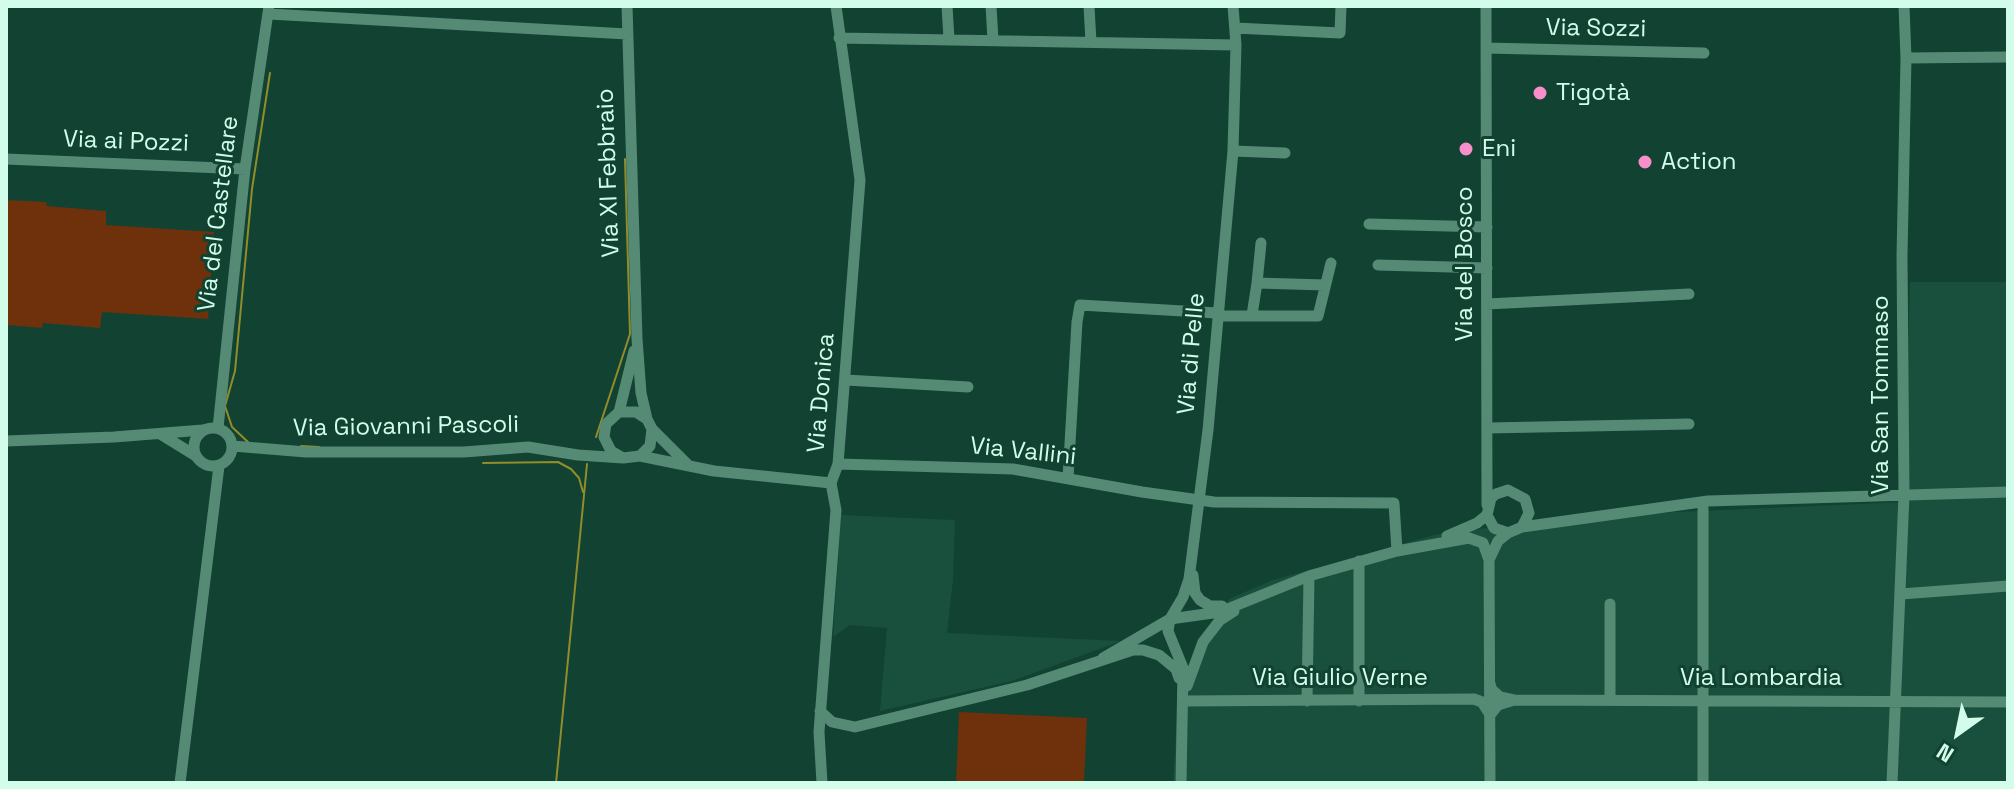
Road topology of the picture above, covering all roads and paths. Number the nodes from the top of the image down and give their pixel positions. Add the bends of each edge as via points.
1 (400, 6) edge
2 (627, 6) edge
3 (836, 6) edge
4 (947, 6) edge
5 (991, 6) edge
6 (1089, 6) edge
7 (1233, 6) edge
8 (1341, 6) edge
9 (1486, 6) edge
10 (1904, 6) edge
11 (269, 10) edge
12 (400, 21) junction
13 (1235, 28) junction
14 (627, 34) junction
15 (839, 38) junction
16 (949, 39) junction
17 (993, 40) junction
18 (1091, 42) junction
19 (1236, 45) junction
20 (1486, 48) junction
21 (1704, 53) dead end
22 (2008, 57) edge
23 (1906, 58) junction
24 (1233, 151) junction
25 (1285, 153) dead end
26 (6, 159) edge
27 (245, 169) junction
28 (1369, 224) dead end
29 (1487, 227) junction
30 (1261, 243) dead end
31 (1331, 263) dead end
32 (1378, 265) dead end
33 (1487, 268) junction
34 (1257, 283) junction
35 (1325, 285) junction
36 (1689, 294) dead end
37 (1487, 304) junction
38 (1217, 314) junction
39 (1252, 315) junction
40 (637, 339) junction
41 (846, 380) junction
42 (968, 387) dead end
43 (619, 412) junction
44 (649, 424) junction
45 (1689, 424) dead end
46 (218, 428) junction
47 (1488, 428) junction
48 (203, 430) junction
49 (162, 434) junction
50 (604, 437) junction
51 (6, 441) edge
52 (233, 446) junction
53 (578, 455) junction
54 (196, 456) junction
55 (640, 456) junction
56 (623, 458) junction
57 (838, 464) junction
58 (688, 465) junction
59 (219, 466) junction
60 (1488, 473) junction
61 (1068, 478) junction
62 (831, 483) junction
63 (1503, 491) junction
64 (2008, 492) edge
65 (1904, 495) junction
66 (1200, 501) junction
67 (1703, 502) junction
68 (1528, 509) junction
69 (1487, 510) junction
70 (1560, 523) junction
71 (1522, 527) junction
72 (1508, 533) junction
73 (1428, 543) junction
74 (1397, 551) junction
75 (1489, 560) junction
76 (1192, 561) junction
77 (1359, 561) junction
78 (1309, 576) junction
79 (2008, 586) edge
80 (1901, 594) junction
81 (1250, 600) junction
82 (1610, 604) dead end
83 (1170, 619) junction
84 (1103, 658) junction
85 (1489, 682) junction
86 (1184, 699) junction
87 (1514, 700) junction
88 (1610, 700) junction
89 (1704, 700) junction
90 (1896, 700) junction
91 (1307, 701) junction
92 (1359, 701) junction
93 (2008, 702) edge
94 (820, 711) junction
95 (1490, 715) junction
96 (180, 783) edge
97 (822, 783) edge
98 (1181, 783) edge
99 (1490, 783) edge
100 (1703, 783) edge
101 (1892, 783) edge

1 - 12 street
2 - 14 street, Via XI Febbraio
3 - 15 street, Via Donica
4 - 16 street
5 - 17 street
6 - 18 street
7 - 13 street, Via di Pelle
8 - 13 street via 1340,33
9 - 20 street, Via del Bosco
10 - 23 street, Via San Tommaso
11 - 12 street
11 - 27 street, Via del Castellare
12 - 14 street
13 - 19 street, Via di Pelle
14 - 40 street, Via XI Febbraio
15 - 16 street
15 - 41 street, Via Donica via 860,180
16 - 17 street
17 - 18 street
18 - 19 street
19 - 24 street, Via di Pelle
20 - 21 street, Via Sozzi
20 - 29 street, Via del Bosco
22 - 23 street
23 - 65 street, Via San Tommaso
24 - 25 street
24 - 38 street, Via di Pelle
26 - 27 street, Via ai Pozzi
27 - 46 street, Via del Castellare
28 - 29 street
29 - 33 street, Via del Bosco
30 - 34 street
31 - 35 street
32 - 33 street
33 - 37 street, Via del Bosco
34 - 35 street
34 - 39 street
35 - 39 street via 1318,316
36 - 37 street
37 - 47 street, Via del Bosco
38 - 39 street
38 - 61 street via 1080,305
38 - 66 street, Via di Pelle
40 - 43 street, Via XI Febbraio
40 - 44 street, Via XI Febbraio
41 - 42 street
41 - 57 street, Via Donica
43 - 44 street via 636,412
43 - 50 street via 606,424
44 - 55 street via 650,446
44 - 58 street
45 - 47 street
46 - 48 street
46 - 52 street
47 - 60 street, Via del Bosco
48 - 49 street
48 - 54 street via 194,442
49 - 51 street
49 - 54 street
50 - 53 street
50 - 56 street via 611,451
52 - 53 street, Via Giovanni Pascoli via 306,452 528,447
52 - 59 street
53 - 56 street, Via Giovanni Pascoli
54 - 59 street via 207,466
55 - 56 street, Via Giovanni Pascoli
55 - 58 street, Via Giovanni Pascoli
57 - 61 street, Via Vallini via 1013,469
57 - 62 street, Via Donica
58 - 62 street, Via Giovanni Pascoli
59 - 96 street
60 - 63 street
60 - 69 street, Via del Bosco
61 - 66 street, Via Vallini
62 - 94 street, Via Donica via 836,510
63 - 68 street via 1520,494
63 - 69 street
64 - 65 street
65 - 67 street
65 - 80 street, Via San Tommaso
66 - 74 street, Via Vallini via 1394,503
66 - 76 street, Via di Pelle
67 - 70 street
67 - 89 street
68 - 70 street
68 - 71 street
69 - 72 street via 1494,528
69 - 73 street via 1456,533
70 - 71 street
71 - 72 street
72 - 75 street
73 - 74 street
73 - 75 street via 1473,539 1483,543
74 - 77 street
75 - 85 street
76 - 81 street via 1193,586 1204,603 1225,606
76 - 83 street, Via di Pelle via 1183,597
77 - 78 street
77 - 92 street
78 - 81 street
78 - 91 street
79 - 80 street
80 - 90 street, Via San Tommaso
81 - 83 street via 1220,612
81 - 86 street via 1211,629 1191,669
82 - 88 street
83 - 84 street
83 - 86 street via 1168,631 1183,668
84 - 86 street via 1133,650 1159,655 1176,669
84 - 94 street via 1027,685 855,727 832,722
85 - 87 street via 1494,693
85 - 95 street
86 - 91 street, Via Giulio Verne
86 - 98 street
87 - 88 street, Via Lombardia
87 - 95 street via 1498,705
88 - 89 street, Via Lombardia
89 - 90 street, Via Lombardia
89 - 100 street
90 - 93 street, Via Lombardia
90 - 101 street, Via San Tommaso
91 - 92 street, Via Giulio Verne
92 - 95 street, Via Giulio Verne via 1474,699
94 - 97 street, Via Donica
95 - 99 street

